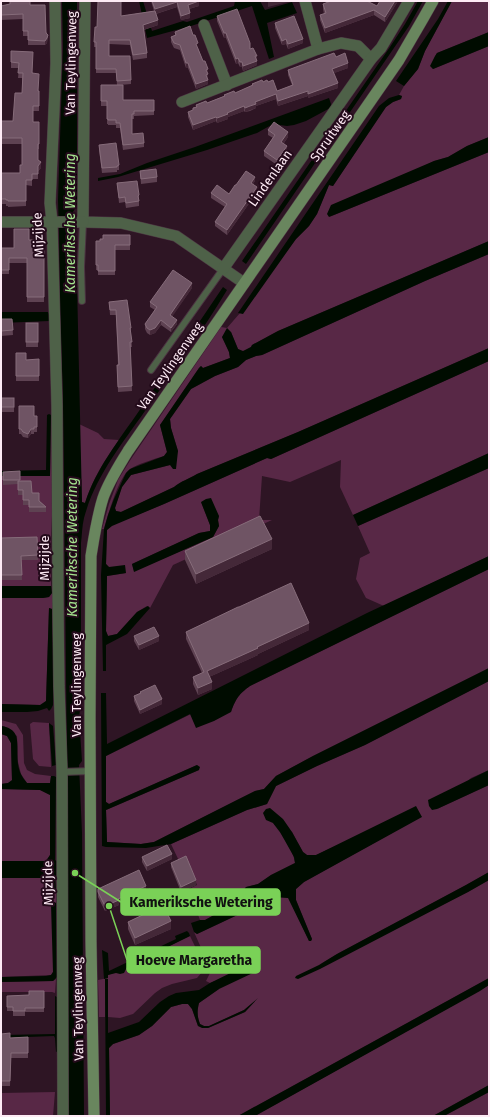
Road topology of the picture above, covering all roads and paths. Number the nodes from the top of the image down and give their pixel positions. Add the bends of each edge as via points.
1 (55, 1) edge
2 (85, 1) edge
3 (305, 1) edge
4 (409, 1) edge
5 (433, 1) edge
6 (204, 25) dead end
7 (318, 49) junction
8 (371, 59) junction
9 (227, 85) junction
10 (182, 102) dead end
11 (1, 222) edge
12 (55, 222) junction
13 (79, 222) junction
14 (223, 269) junction
15 (244, 283) junction
16 (82, 301) dead end
17 (151, 370) dead end
18 (88, 771) junction
19 (63, 772) junction
20 (63, 1116) edge
21 (94, 1116) edge

1 - 12 street, Mijzijde via 56,63 50,203
2 - 13 street, Van Teylingenweg
3 - 7 street
4 - 8 street, Lindenlaan via 381,48
5 - 15 main road, Spruitweg via 399,60
6 - 9 street
7 - 8 street via 340,43 358,46
7 - 9 street
8 - 14 street, Lindenlaan
9 - 10 street
11 - 12 street
12 - 13 street
12 - 19 street, Mijzijde via 58,625
13 - 14 street via 121,223 176,236
13 - 16 lane, Van Teylingenweg
14 - 15 street
14 - 17 lane, Lindenlaan
15 - 18 main road, Van Teylingenweg via 128,451 104,497 91,556
18 - 19 lane
18 - 21 main road, Van Teylingenweg
19 - 20 street, Mijzijde

